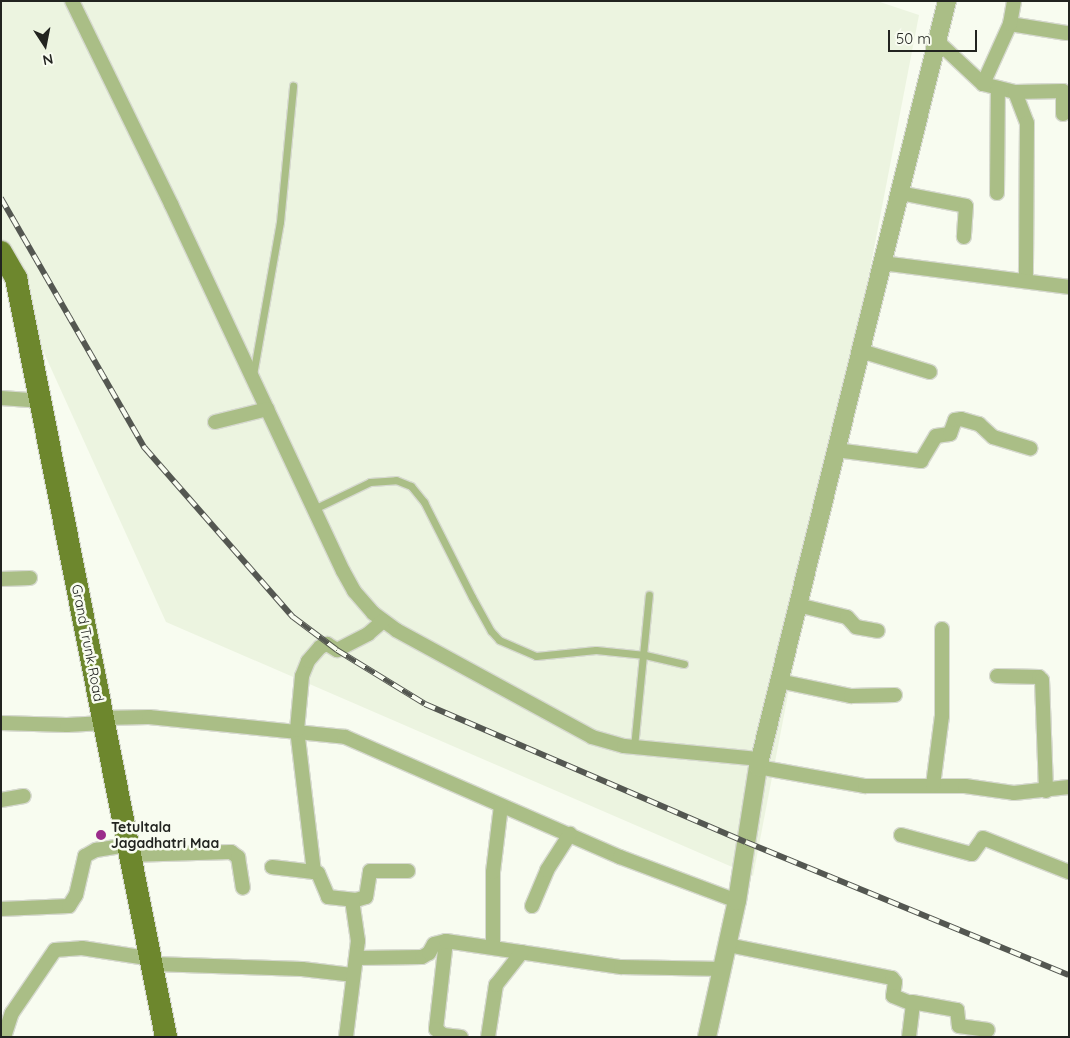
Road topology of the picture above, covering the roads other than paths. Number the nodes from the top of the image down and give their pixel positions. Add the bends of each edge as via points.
1 (72, 1) edge
2 (947, 1) edge
3 (1014, 1) edge
4 (1010, 24) junction
5 (1066, 33) dead end
6 (937, 41) junction
7 (983, 84) junction
8 (293, 86) dead end
9 (998, 88) junction
10 (1015, 92) junction
11 (1063, 114) dead end
12 (900, 193) junction
13 (997, 193) dead end
14 (964, 237) dead end
15 (1, 252) edge
16 (882, 262) junction
17 (1026, 281) junction
18 (1069, 287) edge
19 (861, 351) junction
20 (930, 372) dead end
21 (253, 378) junction
22 (1, 398) edge
23 (40, 401) junction
24 (267, 409) junction
25 (215, 422) dead end
26 (1030, 448) dead end
27 (836, 450) junction
28 (314, 510) junction
29 (30, 578) dead end
30 (1, 580) edge
31 (650, 595) dead end
32 (798, 605) junction
33 (383, 621) junction
34 (942, 629) dead end
35 (878, 631) dead end
36 (645, 655) junction
37 (684, 664) dead end
38 (997, 676) dead end
39 (779, 681) junction
40 (895, 695) dead end
41 (104, 720) junction
42 (1, 723) edge
43 (296, 730) junction
44 (634, 748) junction
45 (759, 763) junction
46 (933, 785) junction
47 (1069, 788) edge
48 (1046, 791) junction
49 (24, 796) dead end
50 (1, 800) edge
51 (501, 806) junction
52 (570, 834) junction
53 (901, 835) dead end
54 (127, 850) junction
55 (272, 867) dead end
56 (408, 871) dead end
57 (314, 872) junction
58 (1069, 872) edge
59 (243, 888) dead end
60 (352, 900) junction
61 (737, 901) junction
62 (532, 906) dead end
63 (1, 908) edge
64 (446, 941) junction
65 (728, 945) junction
66 (493, 947) junction
67 (522, 952) junction
68 (357, 958) junction
69 (153, 961) junction
70 (723, 969) junction
71 (352, 975) junction
72 (912, 1002) junction
73 (988, 1030) dead end
74 (4, 1037) edge
75 (166, 1037) edge
76 (346, 1037) edge
77 (461, 1037) edge
78 (488, 1037) edge
79 (707, 1037) edge
80 (909, 1037) edge

1 - 21 street
2 - 6 street
3 - 4 street
4 - 5 street
4 - 7 street
6 - 7 street
6 - 12 street
7 - 9 street
8 - 21 lane via 279,231
9 - 10 street
9 - 13 street
10 - 11 street via 1063,91
10 - 17 street via 1027,123
12 - 14 street via 966,206
12 - 16 street
15 - 23 main road, Grand Trunk Road via 16,278
16 - 17 street
16 - 19 street
17 - 18 street
19 - 20 street
19 - 27 street
21 - 24 street
22 - 23 street
23 - 41 main road, Grand Trunk Road
24 - 25 street
24 - 28 street
26 - 27 street via 993,437 974,422 958,419 950,434 934,437 921,461
27 - 32 street
28 - 33 street via 354,591
28 - 36 lane via 370,482 396,480 411,486 424,502 477,606 499,640 536,656 596,650
29 - 30 street
31 - 36 lane
32 - 35 street via 847,617 856,627
32 - 39 street
33 - 43 street via 368,634 337,650 327,644 320,647 308,661 300,684
33 - 44 street via 561,722 601,740
34 - 46 street via 942,716
36 - 37 lane
36 - 44 lane
38 - 48 street via 1039,677 1042,680
39 - 40 street via 851,696
39 - 45 street
41 - 42 street via 67,725
41 - 43 street via 149,717
41 - 54 main road, Grand Trunk Road
43 - 51 street via 359,742
43 - 57 street
44 - 45 street
45 - 46 street via 845,784
45 - 61 street
46 - 48 street via 1014,793
47 - 48 street
49 - 50 street
51 - 52 street
51 - 66 street via 493,872
52 - 61 street via 672,878
52 - 62 street via 547,870
53 - 58 street via 972,854 983,838
54 - 59 street via 231,852 238,857
54 - 63 street via 96,850 85,856 76,895 69,906
54 - 69 main road, Grand Trunk Road
55 - 57 street
56 - 60 street via 370,871 366,897
57 - 60 street via 318,873 328,898
60 - 68 street
61 - 65 street
64 - 66 street
64 - 68 street via 434,944 422,957
64 - 77 street via 436,1029 443,1035
65 - 70 street
65 - 72 street via 892,978 895,982 893,996
66 - 67 street
67 - 70 street via 621,967
67 - 78 street via 496,985
68 - 71 street
69 - 71 street
69 - 74 street via 70,947 55,950 12,1013
69 - 75 main road, Grand Trunk Road
70 - 79 street
71 - 76 street
72 - 73 street via 957,1010 959,1026
72 - 80 street

